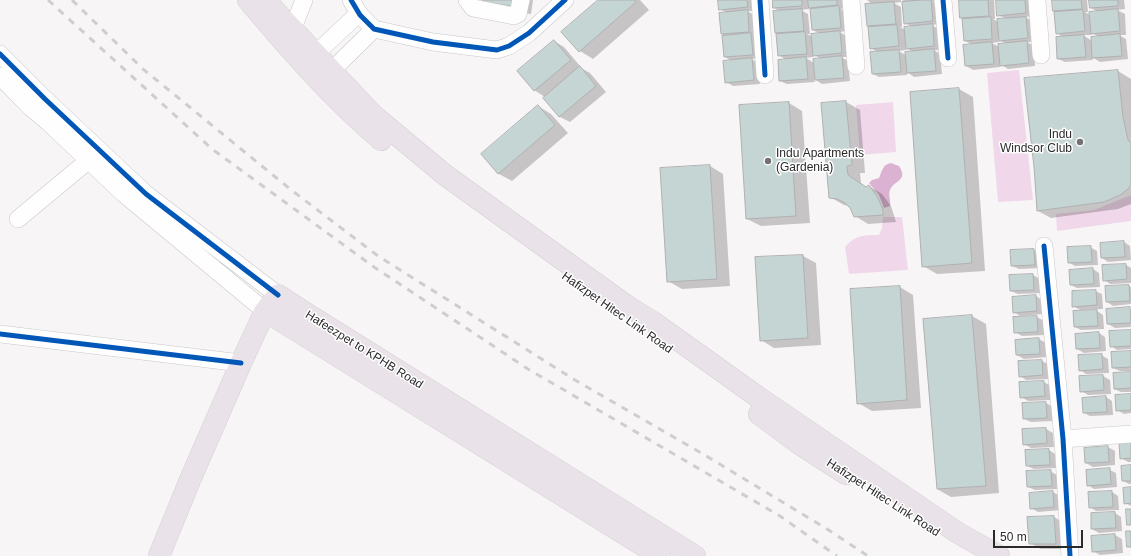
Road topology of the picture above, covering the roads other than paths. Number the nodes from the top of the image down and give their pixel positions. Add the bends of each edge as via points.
1 (248, 0) edge
2 (304, 0) edge
3 (466, 0) edge
4 (521, 0) edge
5 (565, 0) edge
6 (760, 0) edge
7 (851, 0) edge
8 (943, 0) edge
9 (1038, 0) edge
10 (267, 5) edge
11 (355, 6) edge
12 (374, 29) junction
13 (290, 37) junction
14 (0, 54) edge
15 (1041, 55) dead end
16 (948, 58) dead end
17 (310, 59) junction
18 (856, 66) dead end
19 (765, 75) dead end
20 (0, 76) edge
21 (326, 77) junction
22 (89, 160) junction
23 (18, 220) dead end
24 (1044, 246) dead end
25 (278, 295) junction
26 (265, 311) junction
27 (0, 334) edge
28 (241, 363) junction
29 (1131, 434) edge
30 (1063, 439) junction
31 (159, 556) edge
32 (660, 556) edge
33 (695, 556) edge
34 (969, 556) edge
35 (999, 556) edge
36 (1070, 556) edge

1 - 10 main road, Hafizpet Hitec Link Road
2 - 13 street
3 - 4 street via 473,8 514,16 518,14
5 - 12 street via 529,33 509,46 497,50 433,42
6 - 19 street
7 - 18 street
8 - 16 street
9 - 15 street
10 - 13 main road, Hafizpet Hitec Link Road
11 - 12 street
11 - 17 street
12 - 21 street
13 - 17 main road, Hafizpet Hitec Link Road
14 - 25 street via 146,194
17 - 21 main road, Hafizpet Hitec Link Road
20 - 22 street
21 - 34 main road, Hafizpet Hitec Link Road via 359,121 435,185 798,442
21 - 35 main road via 445,176 627,306 958,533
22 - 23 street
22 - 26 street via 124,194
24 - 30 street
25 - 26 main road
25 - 33 main road, Hafeezpet to KPHB Road
26 - 28 main road
26 - 32 main road
27 - 28 street
28 - 31 main road
29 - 30 street
30 - 36 street

